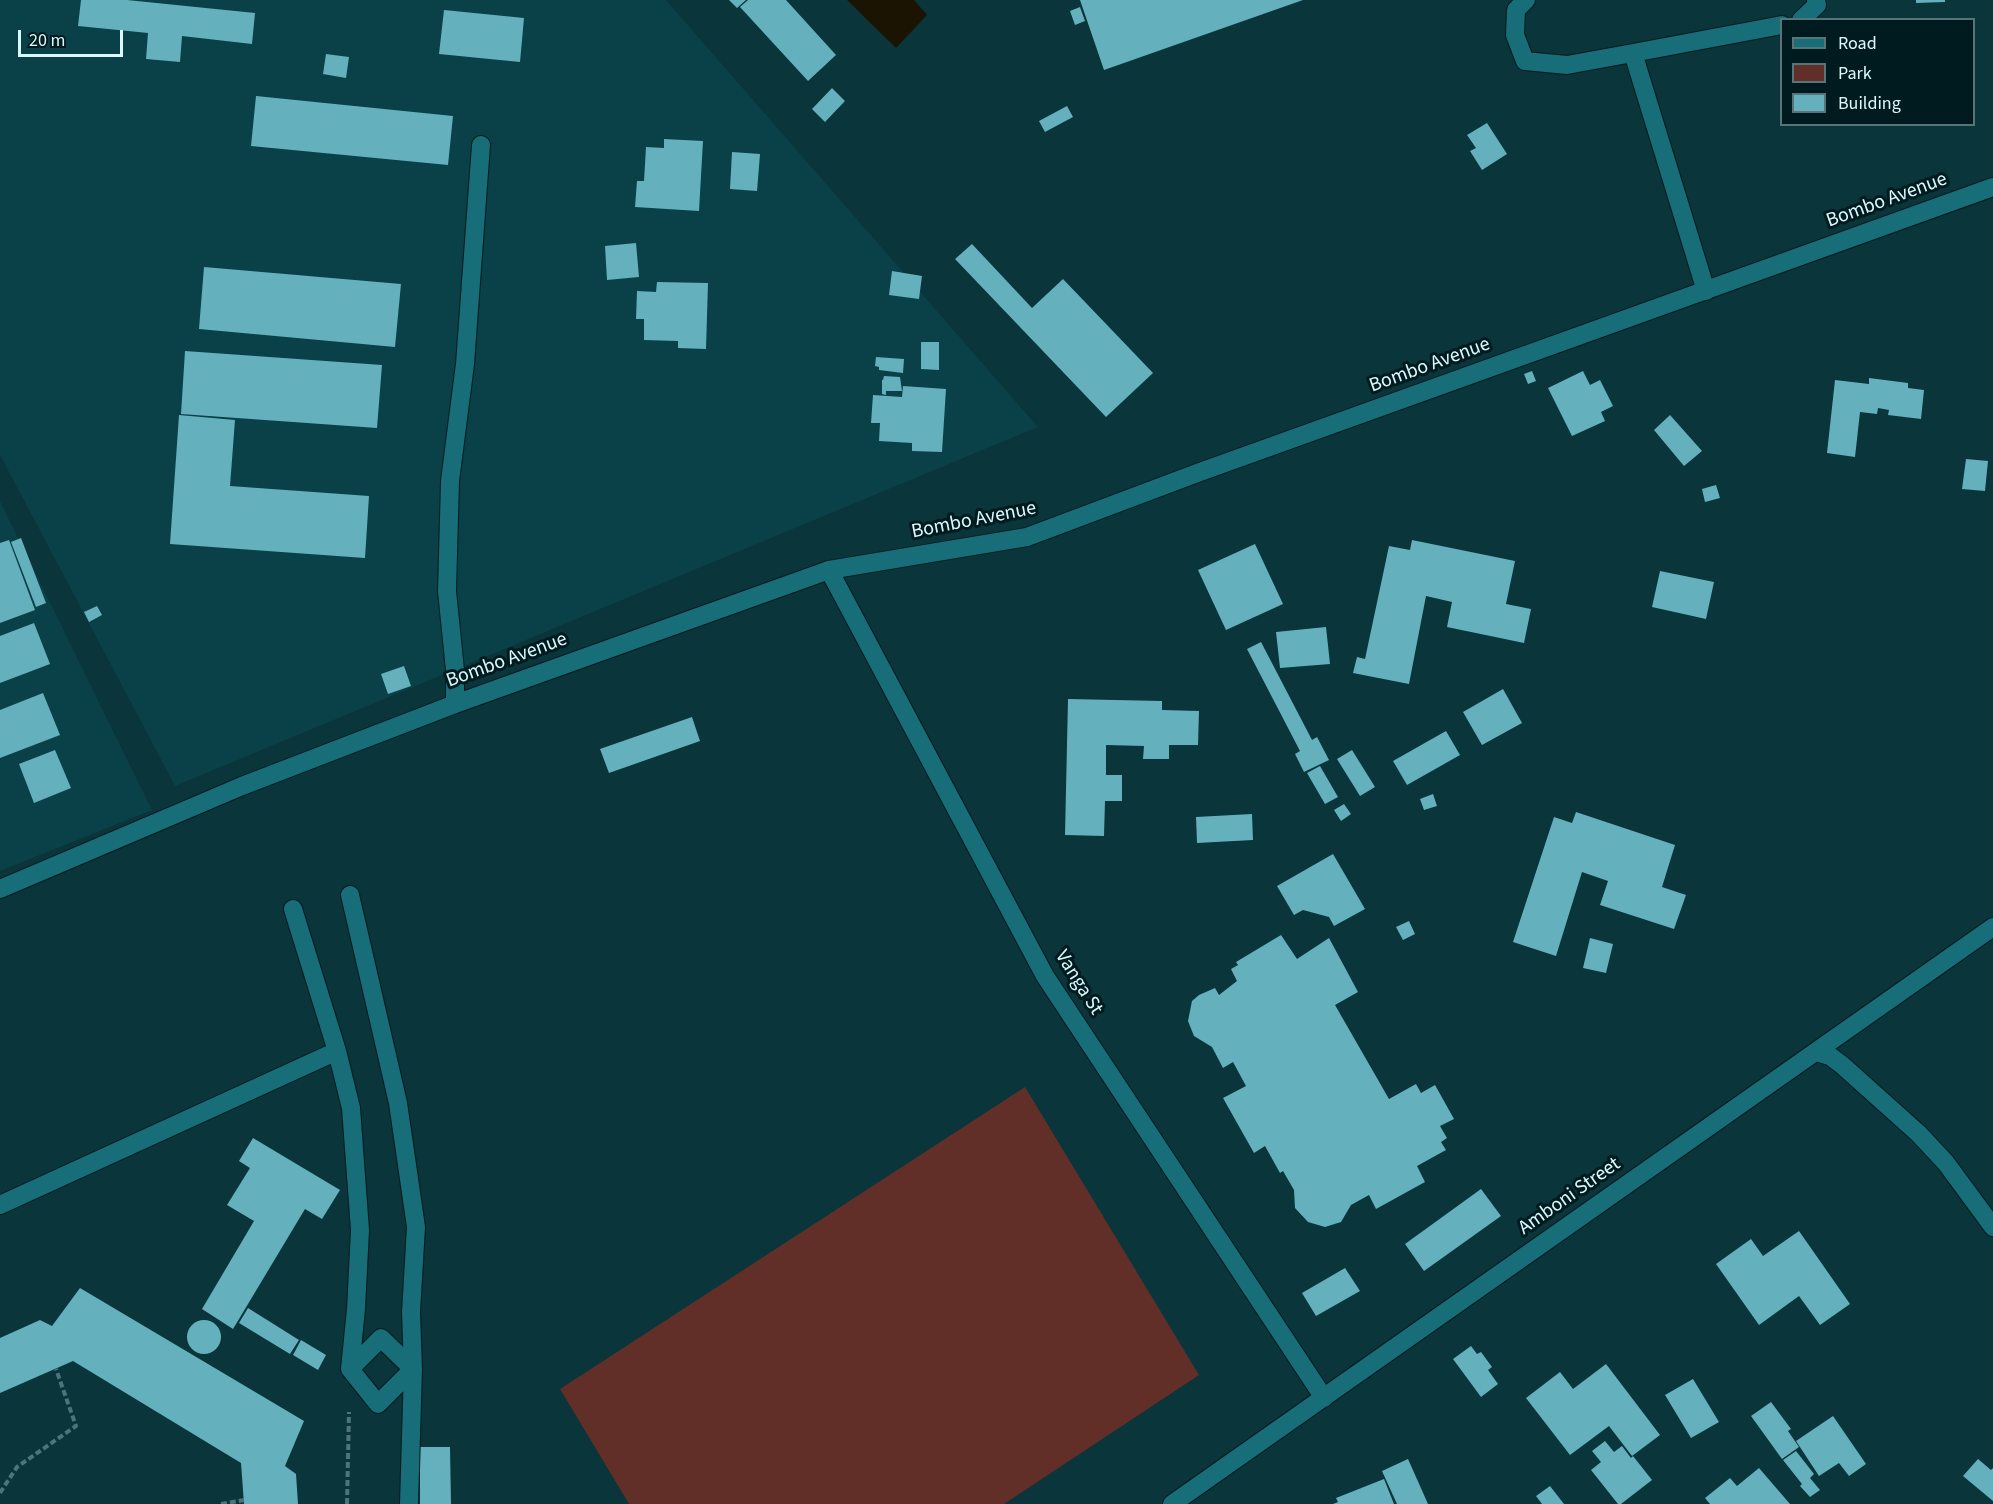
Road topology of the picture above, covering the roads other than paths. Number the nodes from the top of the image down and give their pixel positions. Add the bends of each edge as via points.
1 (1526, 0) edge
2 (1816, 0) edge
3 (1803, 18) edge
4 (1780, 25) edge
5 (1633, 53) junction
6 (481, 145) dead end
7 (1993, 187) edge
8 (1706, 291) junction
9 (829, 570) junction
10 (455, 704) junction
11 (0, 889) edge
12 (350, 895) dead end
13 (293, 909) dead end
14 (1993, 927) edge
15 (337, 1051) junction
16 (1816, 1052) junction
17 (0, 1205) edge
18 (1993, 1227) edge
19 (350, 1369) junction
20 (413, 1369) junction
21 (1324, 1398) junction
22 (409, 1504) edge
23 (1173, 1504) edge

1 - 5 street via 1516,10 1515,36 1525,61 1567,65
2 - 3 street via 1817,5
4 - 5 street
5 - 8 street
6 - 10 street via 465,364 450,481 447,591
7 - 8 street, Bombo Avenue
8 - 9 street, Bombo Avenue via 1027,537
9 - 10 street, Bombo Avenue
9 - 21 street, Vanga St via 1045,976
10 - 11 street, Bombo Avenue via 242,786
12 - 20 street via 398,1103 416,1227 411,1312
13 - 15 street
14 - 16 street, Amboni Street
15 - 17 street
15 - 19 street via 351,1108 360,1230
16 - 18 street via 1842,1065 1919,1134 1946,1163
16 - 21 street, Amboni Street
19 - 20 street via 381,1338
19 - 20 street via 378,1404
20 - 22 street
21 - 23 street, Amboni Street

